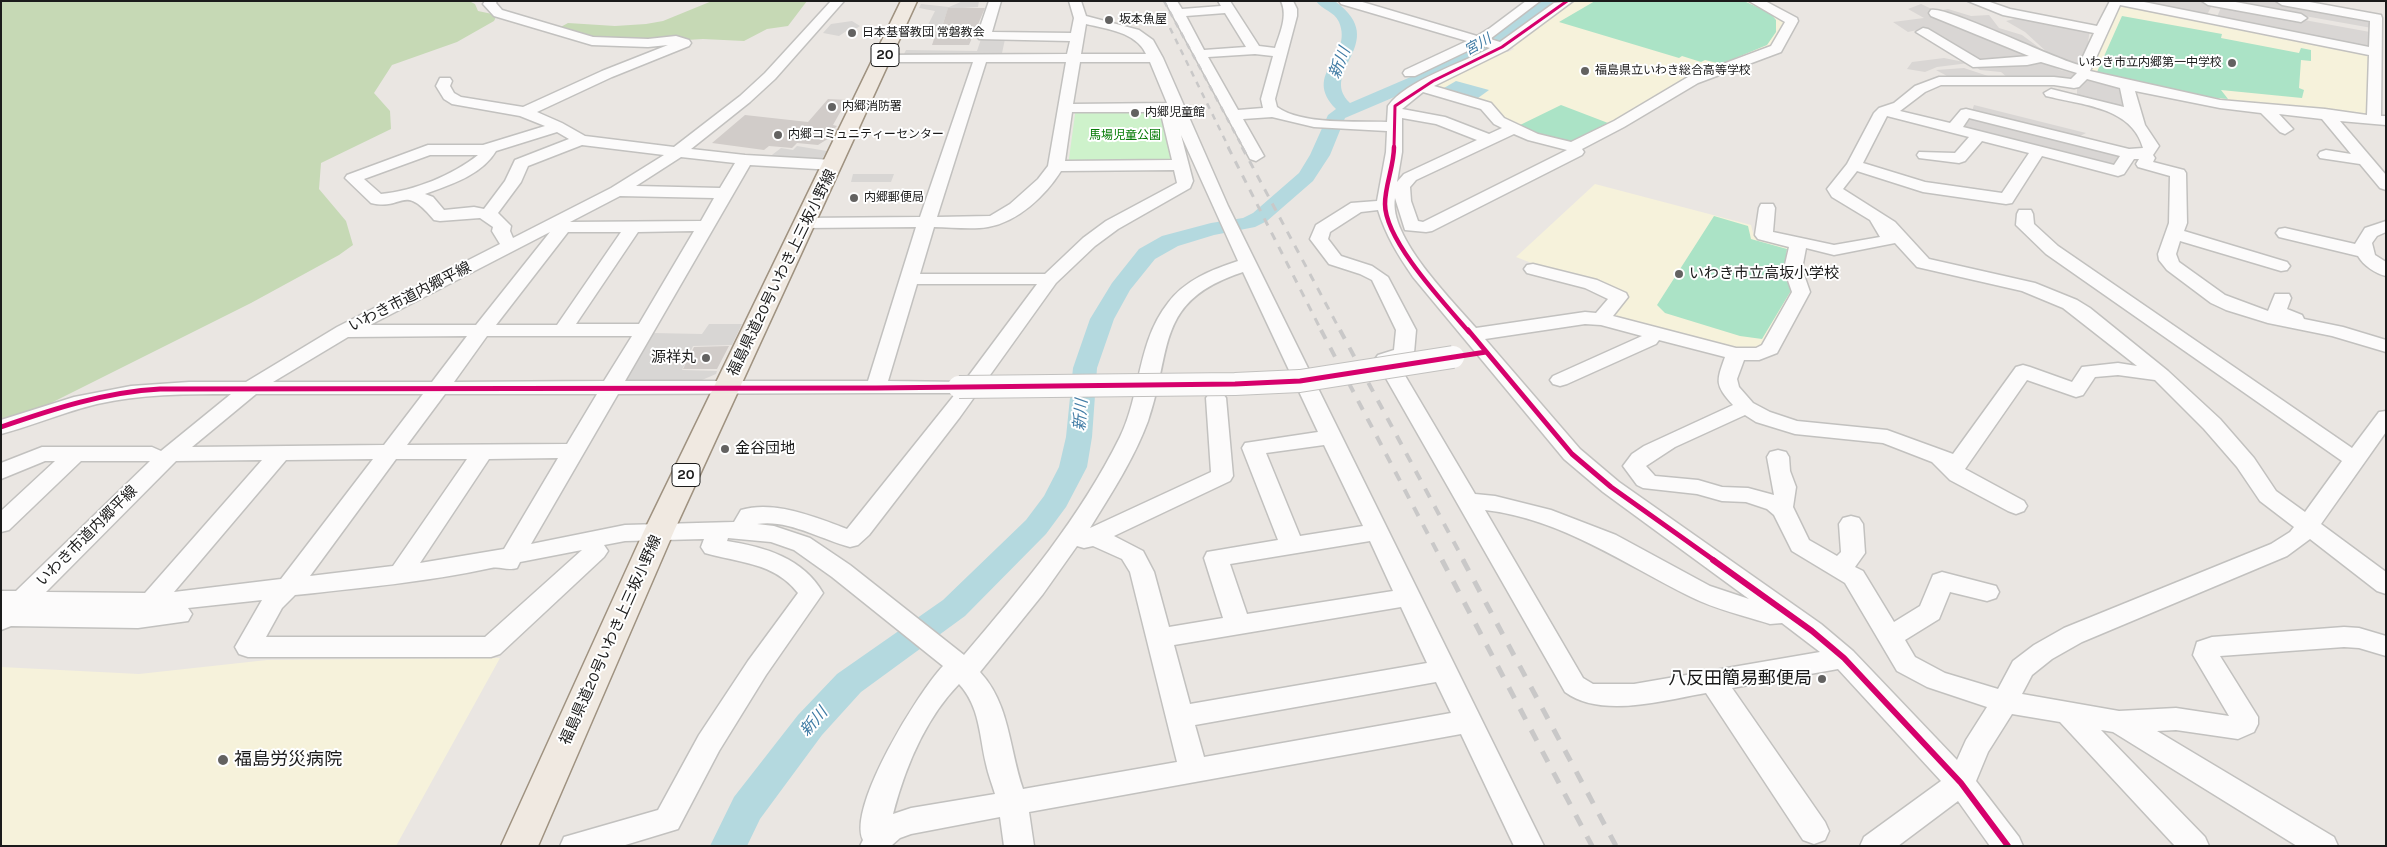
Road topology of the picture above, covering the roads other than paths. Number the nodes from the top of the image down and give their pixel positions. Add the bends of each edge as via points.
1 (491, 1) edge
2 (827, 1) edge
3 (838, 1) edge
4 (909, 1) edge
5 (995, 1) edge
6 (1075, 1) edge
7 (1287, 1) edge
8 (1345, 1) edge
9 (1534, 1) edge
10 (1567, 1) edge
11 (1755, 1) edge
12 (1974, 1) edge
13 (2118, 1) edge
14 (2282, 1) edge
15 (2211, 2) edge
16 (1226, 5) edge
17 (1375, 5) edge
18 (1175, 7) edge
19 (2054, 7) dead end
20 (1935, 13) dead end
21 (1080, 18) junction
22 (2043, 19) junction
23 (2207, 19) junction
24 (2318, 21) dead end
25 (2376, 29) edge
26 (2101, 31) junction
27 (1923, 32) dead end
28 (2031, 33) dead end
29 (1078, 37) junction
30 (1479, 40) junction
31 (1499, 46) junction
32 (1255, 50) junction
33 (2376, 52) junction
34 (1282, 53) junction
35 (1200, 54) junction
36 (2044, 57) junction
37 (883, 58) junction
38 (981, 58) junction
39 (1074, 58) junction
40 (1156, 58) junction
41 (1415, 80) junction
42 (445, 81) dead end
43 (2078, 82) junction
44 (2380, 83) edge
45 (2127, 85) junction
46 (2168, 94) junction
47 (1171, 107) junction
48 (1066, 108) junction
49 (2265, 108) junction
50 (2170, 110) dead end
51 (1884, 111) junction
52 (524, 112) junction
53 (1273, 112) junction
54 (2325, 113) junction
55 (1233, 115) junction
56 (2134, 119) junction
57 (2380, 120) edge
58 (1392, 122) junction
59 (558, 127) junction
60 (1515, 128) junction
61 (1954, 128) junction
62 (2285, 129) dead end
63 (1978, 136) junction
64 (581, 140) junction
65 (1490, 140) junction
66 (1573, 147) junction
67 (489, 150) junction
68 (2038, 151) junction
69 (673, 152) junction
70 (2137, 154) junction
71 (2326, 155) dead end
72 (1256, 156) dead end
73 (1925, 156) dead end
74 (745, 160) junction
75 (2364, 160) junction
76 (833, 165) junction
77 (1181, 165) junction
78 (1854, 165) junction
79 (1056, 166) junction
80 (1389, 174) junction
81 (1410, 177) junction
82 (2386, 185) edge
83 (617, 191) junction
84 (411, 192) junction
85 (724, 193) junction
86 (1385, 204) junction
87 (1767, 208) dead end
88 (489, 214) junction
89 (2025, 214) dead end
90 (1876, 216) junction
91 (926, 221) junction
92 (803, 223) junction
93 (549, 226) junction
94 (633, 226) junction
95 (705, 226) junction
96 (2386, 226) edge
97 (2285, 233) dead end
98 (2175, 234) junction
99 (505, 240) junction
100 (1798, 244) junction
101 (2364, 252) junction
102 (1246, 260) junction
103 (2281, 266) dead end
104 (1533, 269) dead end
105 (2386, 271) edge
106 (910, 279) junction
107 (1050, 279) junction
108 (2112, 291) junction
109 (2282, 298) dead end
110 (2070, 304) junction
111 (1601, 318) junction
112 (644, 330) junction
113 (344, 331) junction
114 (481, 331) junction
115 (562, 331) junction
116 (2336, 331) junction
117 (1656, 332) junction
118 (1471, 335) junction
119 (2386, 346) edge
120 (1486, 352) junction
121 (1736, 354) junction
122 (2161, 375) junction
123 (1560, 380) dead end
124 (438, 388) junction
125 (610, 388) junction
126 (727, 388) junction
127 (876, 388) junction
128 (243, 389) junction
129 (1216, 398) dead end
130 (1746, 407) junction
131 (1, 427) edge
132 (2381, 431) edge
133 (1332, 437) junction
134 (483, 451) junction
135 (574, 451) junction
136 (280, 452) junction
137 (392, 452) junction
138 (75, 454) junction
139 (161, 454) junction
140 (1938, 456) junction
141 (1778, 457) dead end
142 (2354, 459) junction
143 (1, 472) edge
144 (1467, 501) junction
145 (2016, 506) dead end
146 (1781, 509) junction
147 (1, 524) edge
148 (1851, 524) dead end
149 (2307, 525) junction
150 (730, 530) junction
151 (659, 532) junction
152 (1378, 532) junction
153 (1092, 536) junction
154 (1292, 546) junction
155 (1064, 550) junction
156 (596, 551) junction
157 (508, 563) junction
158 (1841, 568) junction
159 (400, 574) junction
160 (2386, 585) edge
161 (1987, 592) dead end
162 (281, 594) junction
163 (1409, 596) junction
164 (150, 602) junction
165 (5, 609) edge
166 (1786, 613) junction
167 (1238, 625) junction
168 (1890, 637) junction
169 (1159, 638) junction
170 (2386, 646) edge
171 (1844, 658) junction
172 (959, 665) junction
173 (1445, 670) junction
174 (1713, 681) junction
175 (2005, 702) junction
176 (2069, 714) junction
177 (1180, 717) junction
178 (1470, 721) junction
179 (2119, 722) junction
180 (1193, 770) junction
181 (1961, 783) junction
182 (1013, 803) junction
183 (1814, 830) dead end
184 (876, 842) edge
185 (519, 846) edge
186 (575, 846) edge
187 (1019, 846) edge
188 (1529, 846) edge
189 (1875, 846) edge
190 (2008, 846) edge
191 (2194, 846) edge
192 (2323, 846) edge

1 - 52 street via 489,4 498,13 592,40 648,43 676,40 684,44 607,74
2 - 69 street, いわき市道内郷平線 via 751,83
3 - 69 street, いわき市道内郷平線 via 770,76
4 - 37 main road, 福島県道20号いわき上三坂小野線 / 20
5 - 29 street via 984,36
6 - 21 street
7 - 34 street via 1291,16
8 - 17 street
9 - 30 street
10 - 31 street
11 - 66 street via 1792,21 1776,49 1692,80 1619,124
12 - 22 street
13 - 23 street
13 - 26 street
14 - 25 street via 2376,18
15 - 23 street
15 - 24 street
16 - 18 street
16 - 32 street
17 - 30 street
18 - 35 street
19 - 22 street
20 - 36 street
21 - 29 street
21 - 40 street via 1134,33 1148,43
22 - 26 street
22 - 28 street
23 - 33 street
25 - 33 street
26 - 43 street
27 - 36 street via 1978,64
29 - 39 street
30 - 31 street
30 - 41 street
31 - 41 street
32 - 34 street
32 - 35 street
33 - 44 street
34 - 53 street via 1268,99 1268,106
35 - 55 street
36 - 43 street
37 - 38 street
37 - 76 main road, 福島県道20号いわき上三坂小野線 / 20
38 - 39 street
38 - 91 street
39 - 40 street
39 - 48 street
40 - 47 street
41 - 58 street via 1395,106
41 - 60 street via 1486,106 1499,121
42 - 52 street via 443,86 457,101
43 - 45 street
43 - 51 street via 1939,81 1920,89 1899,106
43 - 56 street
44 - 57 street
45 - 46 street
45 - 56 street
46 - 49 street
46 - 50 street
47 - 48 street
47 - 77 street
47 - 102 street
48 - 79 street
49 - 54 street
49 - 62 street
51 - 61 street
51 - 78 street
52 - 59 street
53 - 55 street
53 - 58 street via 1313,121
54 - 57 street
54 - 75 street
55 - 72 street
56 - 70 street via 2151,146 2150,150
58 - 65 street via 1440,120
58 - 80 street via 1394,152
59 - 64 street
59 - 67 street
60 - 65 street
60 - 66 street via 1533,137
61 - 63 street
61 - 70 street via 1966,112
63 - 68 street
63 - 73 street via 1959,158
64 - 69 street
64 - 88 street via 521,163 502,200
65 - 81 street
66 - 81 street via 1576,152 1421,229 1409,224 1403,201 1402,186
67 - 84 street via 485,158 471,166 434,185
67 - 84 street via 428,150 353,178 378,198 398,197
68 - 70 street via 2118,171
68 - 78 street via 2006,199 1923,187
69 - 74 street
69 - 83 street, いわき市道内郷平線
69 - 93 street, いわき市道内郷平線
70 - 98 street via 2147,158 2144,164 2178,172
71 - 75 street
74 - 76 street
74 - 85 street
75 - 82 street
76 - 92 main road, 福島県道20号いわき上三坂小野線 / 20
77 - 79 street
77 - 107 street via 1184,185 1112,225
78 - 90 street via 1837,184 1835,191
79 - 91 street via 1051,176 1006,216 997,220
80 - 81 street
80 - 86 street
83 - 85 street
83 - 93 street, いわき市道内郷平線
84 - 88 street via 427,201 440,216 476,212
85 - 95 street
86 - 118 street via 1402,250
86 - 144 street via 1357,207 1322,229 1319,239 1335,260 1379,277 1406,330 1404,353 1385,359
87 - 100 street via 1764,235
88 - 99 street via 502,226
89 - 108 street via 2026,225 2052,250
90 - 100 street via 1888,236 1886,241 1839,249
90 - 110 street via 1890,226 1923,262 2028,288
91 - 92 street
91 - 106 street
92 - 126 main road, 福島県道20号いわき上三坂小野線 / 20
93 - 94 street
93 - 99 street, いわき市道内郷平線
93 - 113 street, いわき市道内郷平線
93 - 114 street
94 - 95 street
94 - 115 street
95 - 112 street
96 - 101 street via 2365,238
97 - 101 street
98 - 103 street
98 - 116 street via 2167,254 2168,260 2218,299 2263,316
99 - 128 street, いわき市道内郷平線 via 302,345
100 - 121 street via 1793,269 1801,292 1770,349 1759,354
101 - 105 street
102 - 133 street
102 - 155 street via 1197,284 1173,308 1162,327 1133,434 1109,480
104 - 111 street via 1592,284 1619,297
106 - 107 street
106 - 127 street
107 - 150 street via 953,412 861,530 850,539 791,518 772,515 749,515
108 - 110 street
108 - 142 street
109 - 116 street via 2277,312 2280,315
110 - 122 street via 2104,327
111 - 117 street
111 - 118 street
112 - 115 street
112 - 125 street
113 - 114 street
113 - 128 street, いわき市道内郷平線
114 - 115 street
114 - 124 street
116 - 119 street
117 - 121 street
117 - 123 street via 1649,340
118 - 120 street
120 - 127 street, bridge via 1300,381
120 - 166 street via 1590,471
121 - 130 street via 1727,379 1730,388
122 - 140 street via 2118,369 2089,371 2076,391 2023,371 1957,464
122 - 149 street via 2212,424 2246,463 2268,496
124 - 125 street
124 - 128 street
124 - 137 street
125 - 126 street
125 - 135 street
126 - 127 street
126 - 151 main road, 福島県道20号いわき上三坂小野線 / 20
128 - 131 street via 132,392 44,412
128 - 139 street, いわき市道内郷平線 via 195,432
129 - 153 street via 1222,476
130 - 140 street via 1763,417 1795,427 1887,437
130 - 146 street via 1659,446 1636,461 1634,466 1651,483 1698,486 1722,494 1748,495
132 - 142 street
133 - 152 street
133 - 154 street via 1253,448
134 - 135 street
134 - 137 street
134 - 159 street
135 - 157 street
136 - 137 street
136 - 139 street
136 - 164 street
137 - 162 street
138 - 139 street
138 - 143 street via 42,454
138 - 147 street
139 - 165 street, いわき市道内郷平線
140 - 145 street via 1958,475
141 - 146 street via 1777,466 1787,490
142 - 149 street
144 - 166 street via 1495,504 1562,523 1608,541 1701,592 1770,615
144 - 174 street via 1574,685 1593,694 1634,695
146 - 158 street via 1800,545
148 - 158 street via 1853,554
149 - 160 street
149 - 175 street via 2298,538 2279,550 2073,635 2042,652 2022,668
150 - 151 street
150 - 172 street via 774,534 802,544
150 - 186 street via 713,547 773,560 803,581 810,593 709,743 668,820
151 - 156 street
151 - 157 street via 625,533
151 - 185 main road, 福島県道20号いわき上三坂小野線 / 20
152 - 154 street
152 - 163 street
153 - 155 street
153 - 169 street via 1135,557
154 - 167 street via 1216,558
155 - 172 street via 1040,582
156 - 157 street
156 - 162 street via 491,647 248,647
157 - 159 street
157 - 162 street via 453,581
158 - 168 street via 1854,577
159 - 162 street
161 - 168 street via 1942,581 1930,612
162 - 164 street
162 - 165 street via 138,619
163 - 167 street
163 - 173 street
164 - 165 street
166 - 171 street
167 - 169 street
168 - 175 street via 1906,664 1915,671
169 - 177 street
170 - 179 street via 2344,637 2212,647 2206,649 2206,655 2244,717 2244,724 2238,728 2176,719
171 - 174 street
171 - 181 street
172 - 182 street via 987,704 1000,764
172 - 184 street via 940,686 900,755 878,808
173 - 177 street
173 - 178 street
174 - 183 street
175 - 176 street
175 - 181 street via 1976,748
176 - 179 street
176 - 191 street
177 - 180 street
178 - 180 street
178 - 188 street
179 - 192 street
180 - 182 street
181 - 189 street
181 - 190 street
182 - 184 street via 894,826
182 - 187 street

